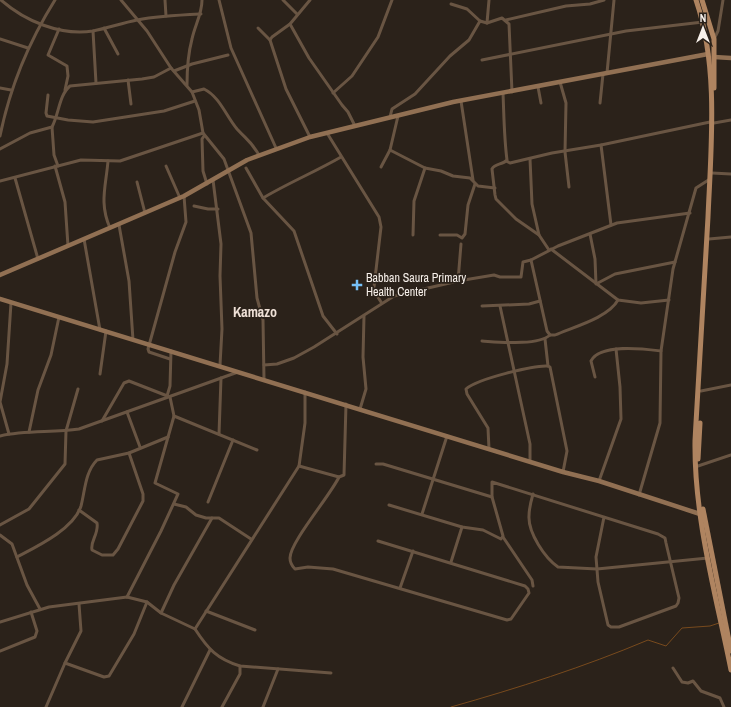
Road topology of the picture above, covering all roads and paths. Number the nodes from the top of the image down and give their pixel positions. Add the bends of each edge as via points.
1 (0, 0) edge
2 (55, 0) edge
3 (121, 0) edge
4 (165, 0) edge
5 (202, 0) edge
6 (220, 0) edge
7 (283, 0) edge
8 (310, 0) edge
9 (392, 0) edge
10 (489, 0) edge
11 (604, 0) edge
12 (614, 0) edge
13 (696, 0) edge
14 (702, 0) edge
15 (723, 0) edge
16 (451, 4) dead end
17 (201, 14) junction
18 (296, 14) junction
19 (166, 16) junction
20 (138, 20) junction
21 (506, 20) junction
22 (480, 21) junction
23 (703, 22) junction
24 (487, 23) junction
25 (39, 24) junction
26 (290, 24) junction
27 (104, 28) junction
28 (258, 28) dead end
29 (59, 29) junction
30 (93, 31) junction
31 (610, 35) junction
32 (0, 39) edge
33 (714, 39) junction
34 (270, 40) junction
35 (28, 48) junction
36 (118, 54) dead end
37 (228, 55) dead end
38 (510, 55) junction
39 (711, 55) junction
40 (731, 58) edge
41 (482, 60) dead end
42 (187, 66) junction
43 (171, 68) junction
44 (174, 72) junction
45 (605, 73) junction
46 (128, 80) junction
47 (560, 82) junction
48 (96, 83) junction
49 (187, 85) junction
50 (538, 87) junction
51 (0, 88) edge
52 (11, 90) junction
53 (65, 90) junction
54 (192, 92) junction
55 (512, 92) junction
56 (333, 93) junction
57 (502, 93) junction
58 (48, 95) dead end
59 (195, 101) junction
60 (461, 101) junction
61 (541, 103) dead end
62 (600, 103) dead end
63 (131, 104) dead end
64 (398, 116) junction
65 (390, 117) junction
66 (57, 118) junction
67 (731, 120) edge
68 (712, 122) junction
69 (355, 126) junction
70 (52, 127) junction
71 (1, 128) edge
72 (327, 133) junction
73 (204, 135) junction
74 (0, 136) edge
75 (310, 137) junction
76 (601, 145) junction
77 (276, 148) junction
78 (0, 149) edge
79 (390, 150) junction
80 (565, 152) junction
81 (258, 155) junction
82 (341, 157) junction
83 (530, 159) junction
84 (108, 161) junction
85 (506, 161) junction
86 (56, 166) junction
87 (166, 166) dead end
88 (381, 167) dead end
89 (246, 168) dead end
90 (424, 168) junction
91 (228, 172) junction
92 (712, 173) junction
93 (731, 174) edge
94 (15, 178) junction
95 (710, 179) junction
96 (214, 180) junction
97 (0, 181) edge
98 (137, 182) dead end
99 (474, 182) junction
100 (207, 184) junction
101 (569, 187) dead end
102 (495, 188) junction
103 (182, 197) junction
104 (263, 198) junction
105 (194, 206) dead end
106 (218, 209) junction
107 (145, 213) junction
108 (690, 213) junction
109 (119, 225) junction
110 (611, 225) junction
111 (110, 228) junction
112 (590, 234) junction
113 (413, 235) dead end
114 (440, 235) dead end
115 (539, 235) junction
116 (731, 237) edge
117 (84, 239) junction
118 (709, 239) junction
119 (461, 244) dead end
120 (68, 246) junction
121 (550, 250) junction
122 (707, 252) junction
123 (38, 259) junction
124 (531, 260) junction
125 (675, 262) junction
126 (0, 276) edge
127 (458, 280) junction
128 (596, 284) junction
129 (0, 299) edge
130 (618, 300) junction
131 (669, 300) junction
132 (540, 301) junction
133 (382, 302) junction
134 (11, 303) junction
135 (482, 306) dead end
136 (500, 306) junction
137 (364, 316) junction
138 (58, 317) junction
139 (103, 331) junction
140 (337, 334) junction
141 (550, 335) junction
142 (545, 339) junction
143 (133, 340) junction
144 (482, 341) dead end
145 (508, 342) junction
146 (149, 345) junction
147 (616, 349) junction
148 (661, 350) junction
149 (171, 351) junction
150 (170, 359) junction
151 (220, 365) junction
152 (264, 365) junction
153 (548, 366) junction
154 (240, 372) junction
155 (515, 372) junction
156 (100, 374) dead end
157 (595, 377) dead end
158 (221, 378) junction
159 (264, 379) junction
160 (731, 385) edge
161 (78, 390) dead end
162 (701, 391) junction
163 (305, 392) junction
164 (168, 396) junction
165 (346, 404) junction
166 (360, 409) junction
167 (127, 412) junction
168 (174, 416) junction
169 (102, 421) junction
170 (66, 431) junction
171 (29, 432) junction
172 (9, 434) junction
173 (219, 434) junction
174 (0, 436) edge
175 (168, 436) junction
176 (447, 436) junction
177 (233, 440) junction
178 (140, 447) junction
179 (489, 449) junction
180 (257, 450) dead end
181 (129, 453) junction
182 (731, 455) edge
183 (530, 461) junction
184 (376, 464) dead end
185 (299, 466) junction
186 (698, 466) junction
187 (563, 472) junction
188 (339, 477) junction
189 (433, 479) junction
190 (599, 481) junction
191 (533, 494) junction
192 (639, 495) junction
193 (492, 497) junction
194 (208, 502) dead end
195 (174, 504) junction
196 (389, 505) dead end
197 (79, 510) junction
198 (422, 514) junction
199 (700, 514) junction
200 (604, 517) junction
201 (212, 518) junction
202 (0, 525) edge
203 (462, 527) junction
204 (0, 535) edge
205 (503, 537) junction
206 (251, 539) junction
207 (378, 541) dead end
208 (413, 551) junction
209 (17, 557) junction
210 (708, 558) junction
211 (451, 562) junction
212 (670, 562) junction
213 (597, 569) junction
214 (533, 586) dead end
215 (400, 588) junction
216 (127, 597) junction
217 (147, 602) junction
218 (79, 604) junction
219 (40, 609) junction
220 (206, 611) junction
221 (31, 612) junction
222 (161, 613) junction
223 (0, 622) edge
224 (195, 628) junction
225 (254, 630) dead end
226 (210, 650) junction
227 (0, 651) edge
228 (731, 651) edge
229 (65, 663) junction
230 (240, 666) junction
231 (673, 668) dead end
232 (278, 669) junction
233 (731, 670) edge
234 (331, 673) dead end
235 (46, 707) edge
236 (182, 707) edge
237 (222, 707) edge
238 (262, 707) edge
239 (724, 707) edge

1 - 25 street
2 - 25 street
3 - 20 street
4 - 19 street
5 - 17 street
6 - 77 street via 231,48
7 - 18 street
8 - 18 street
9 - 56 street via 378,37 352,76
10 - 24 street
11 - 21 street
12 - 31 street
13 - 23 main road
14 - 33 main road
15 - 33 street
16 - 22 street via 467,9
17 - 19 street
17 - 42 street via 192,38
18 - 26 street
19 - 20 street
20 - 27 street
20 - 43 street
21 - 24 street via 502,18
21 - 38 street via 509,24
22 - 24 street
22 - 65 street via 469,40 450,56 416,94 392,109
23 - 31 street
23 - 39 main road
25 - 29 street
25 - 35 street
26 - 34 street
26 - 56 street
27 - 30 street
27 - 36 street
28 - 34 street
29 - 30 street via 72,32
29 - 53 street via 48,55 67,66
30 - 48 street
31 - 38 street
31 - 45 street
32 - 35 street
33 - 39 main road
34 - 75 street via 286,89
35 - 52 street
37 - 42 street
38 - 41 street
38 - 55 street
39 - 40 street
39 - 45 street
39 - 68 main road
42 - 44 street
42 - 49 street
43 - 44 street
43 - 46 street via 154,76
44 - 49 street
45 - 47 street
45 - 62 street
46 - 48 street
46 - 63 street
47 - 50 street
47 - 80 street via 566,103
48 - 53 street via 70,86
49 - 54 street
50 - 55 street
50 - 61 street
51 - 52 street
52 - 71 street
53 - 66 street
54 - 59 street
54 - 81 street via 204,89 212,94 238,130 252,143
55 - 57 street
56 - 69 street
57 - 60 street
57 - 85 street
58 - 66 street via 46,114
59 - 66 street via 164,111 93,122
59 - 73 street
60 - 64 street
60 - 99 street
64 - 65 street
64 - 79 street
65 - 69 street
66 - 70 street
67 - 68 street
68 - 76 street
68 - 92 main road
68 - 95 main road
69 - 72 street
70 - 78 street via 30,133
70 - 86 street
71 - 74 street
72 - 75 street
72 - 82 street
73 - 84 street via 120,161
73 - 91 street via 224,159
73 - 100 street via 203,171
75 - 77 street
76 - 80 street
76 - 110 street
77 - 81 street
79 - 88 street
79 - 90 street
80 - 83 street
80 - 101 street
81 - 91 street
82 - 104 street
82 - 133 street via 379,217 381,227 374,292
83 - 85 street via 510,163
83 - 115 street via 532,204
84 - 86 street via 81,160
84 - 111 street via 103,193 106,219
85 - 102 street via 494,165 492,169
86 - 94 street
86 - 120 street via 64,196
87 - 103 street
89 - 104 street
90 - 99 street via 470,178
90 - 113 street via 414,201
91 - 96 street
91 - 152 street via 250,233 257,298 263,320
92 - 93 street
92 - 118 main road
94 - 97 street
94 - 123 street
95 - 108 street via 696,188
95 - 122 main road
96 - 100 street
96 - 106 street
98 - 107 street
99 - 102 street via 483,188
99 - 114 street via 462,238 457,235
100 - 103 street
102 - 115 street via 496,199 516,219
103 - 107 street
103 - 146 street via 186,222
104 - 140 street via 294,231 306,272 324,316
105 - 106 street
106 - 151 street via 221,244
107 - 109 street
108 - 110 street
108 - 125 street
109 - 111 street
109 - 143 street via 129,281
110 - 112 street
111 - 117 street
112 - 121 street
112 - 128 street
115 - 121 street
116 - 118 street
117 - 120 street
117 - 139 street
118 - 122 main road
119 - 127 street
120 - 123 street
121 - 124 street
121 - 128 street
122 - 162 main road
122 - 199 main road via 695,441 695,476
123 - 126 street
124 - 127 street via 524,262 521,277 500,277 494,274
124 - 132 street
125 - 128 street via 615,274
125 - 131 street
127 - 133 street via 394,296
128 - 130 street
129 - 134 street
130 - 131 street via 641,303
130 - 141 street via 606,313
131 - 148 street
132 - 136 street
132 - 141 street
133 - 137 street
134 - 138 street
134 - 172 street via 7,364 0,402
135 - 136 street
136 - 145 street
137 - 140 street
137 - 166 street via 363,357 366,389
138 - 139 street
138 - 171 street via 51,355 38,390
139 - 143 street
139 - 156 street
140 - 152 street via 294,358
141 - 142 street
142 - 145 street
142 - 153 street
143 - 146 street
144 - 145 street
145 - 155 street
146 - 149 street
146 - 150 street via 149,352
147 - 148 street via 631,347
147 - 157 street via 593,358 591,361
147 - 190 street via 621,419
148 - 192 street via 660,423
149 - 150 street
149 - 151 street
150 - 164 street
151 - 154 street
152 - 159 street
153 - 155 street
153 - 187 street via 567,451
154 - 158 street
154 - 159 street
155 - 179 street via 476,383 466,389 488,428
155 - 183 street via 530,444
158 - 164 street
158 - 173 street
159 - 163 street
160 - 162 street
161 - 170 street
162 - 186 main road
163 - 165 street
163 - 185 street via 305,423
164 - 167 street
164 - 168 street
164 - 169 street via 126,381
165 - 166 street
165 - 188 street via 345,473
166 - 176 street
167 - 169 street
167 - 178 street
168 - 173 street
168 - 175 street
169 - 170 street
170 - 171 street
170 - 202 street via 65,464 29,509
171 - 172 street
172 - 174 street
173 - 177 street
175 - 178 street
175 - 195 street via 155,483 178,493
176 - 179 street
176 - 189 street
177 - 180 street
177 - 194 street
178 - 181 street
179 - 183 street
181 - 197 street via 100,458 94,463
181 - 197 street via 143,501 113,555 102,555 92,550 91,546 98,532 97,524
182 - 186 street
183 - 187 street
184 - 189 street
185 - 188 street
185 - 206 street
186 - 228 main road via 702,503
187 - 190 street
188 - 215 street via 295,545 290,558 291,565 295,569 333,569
189 - 193 street
189 - 198 street
190 - 192 street
191 - 193 street via 492,482
191 - 200 street
191 - 213 street via 530,524 534,536 551,560 561,568
192 - 199 street
193 - 205 street
195 - 201 street via 186,507 196,515
195 - 216 street
196 - 198 street
197 - 209 street via 58,534
198 - 203 street
199 - 210 main road
200 - 212 street via 662,536
200 - 213 street via 596,551
201 - 206 street via 219,518
201 - 222 street
203 - 205 street via 483,530 500,539
203 - 211 street
204 - 209 street via 12,544
205 - 214 street via 514,557 532,580
206 - 220 street
207 - 208 street
208 - 211 street
208 - 215 street
209 - 219 street via 27,585
210 - 212 street
210 - 233 main road
211 - 215 street via 524,586 529,593 511,619 507,620
212 - 213 street
212 - 213 street via 678,603 651,616 614,628 607,621
216 - 217 street
216 - 218 street
217 - 222 street
217 - 229 street via 134,634 109,676 104,677
218 - 219 street
218 - 229 street via 81,631
219 - 221 street
220 - 224 street
220 - 225 street
221 - 223 street
221 - 227 street via 37,631 35,637
222 - 224 street
224 - 226 street
226 - 230 street via 220,659
226 - 236 street
229 - 235 street
230 - 232 street
230 - 237 street via 240,674
231 - 239 street via 682,682 688,684 693,681 701,691 720,698
232 - 234 street
232 - 238 street

